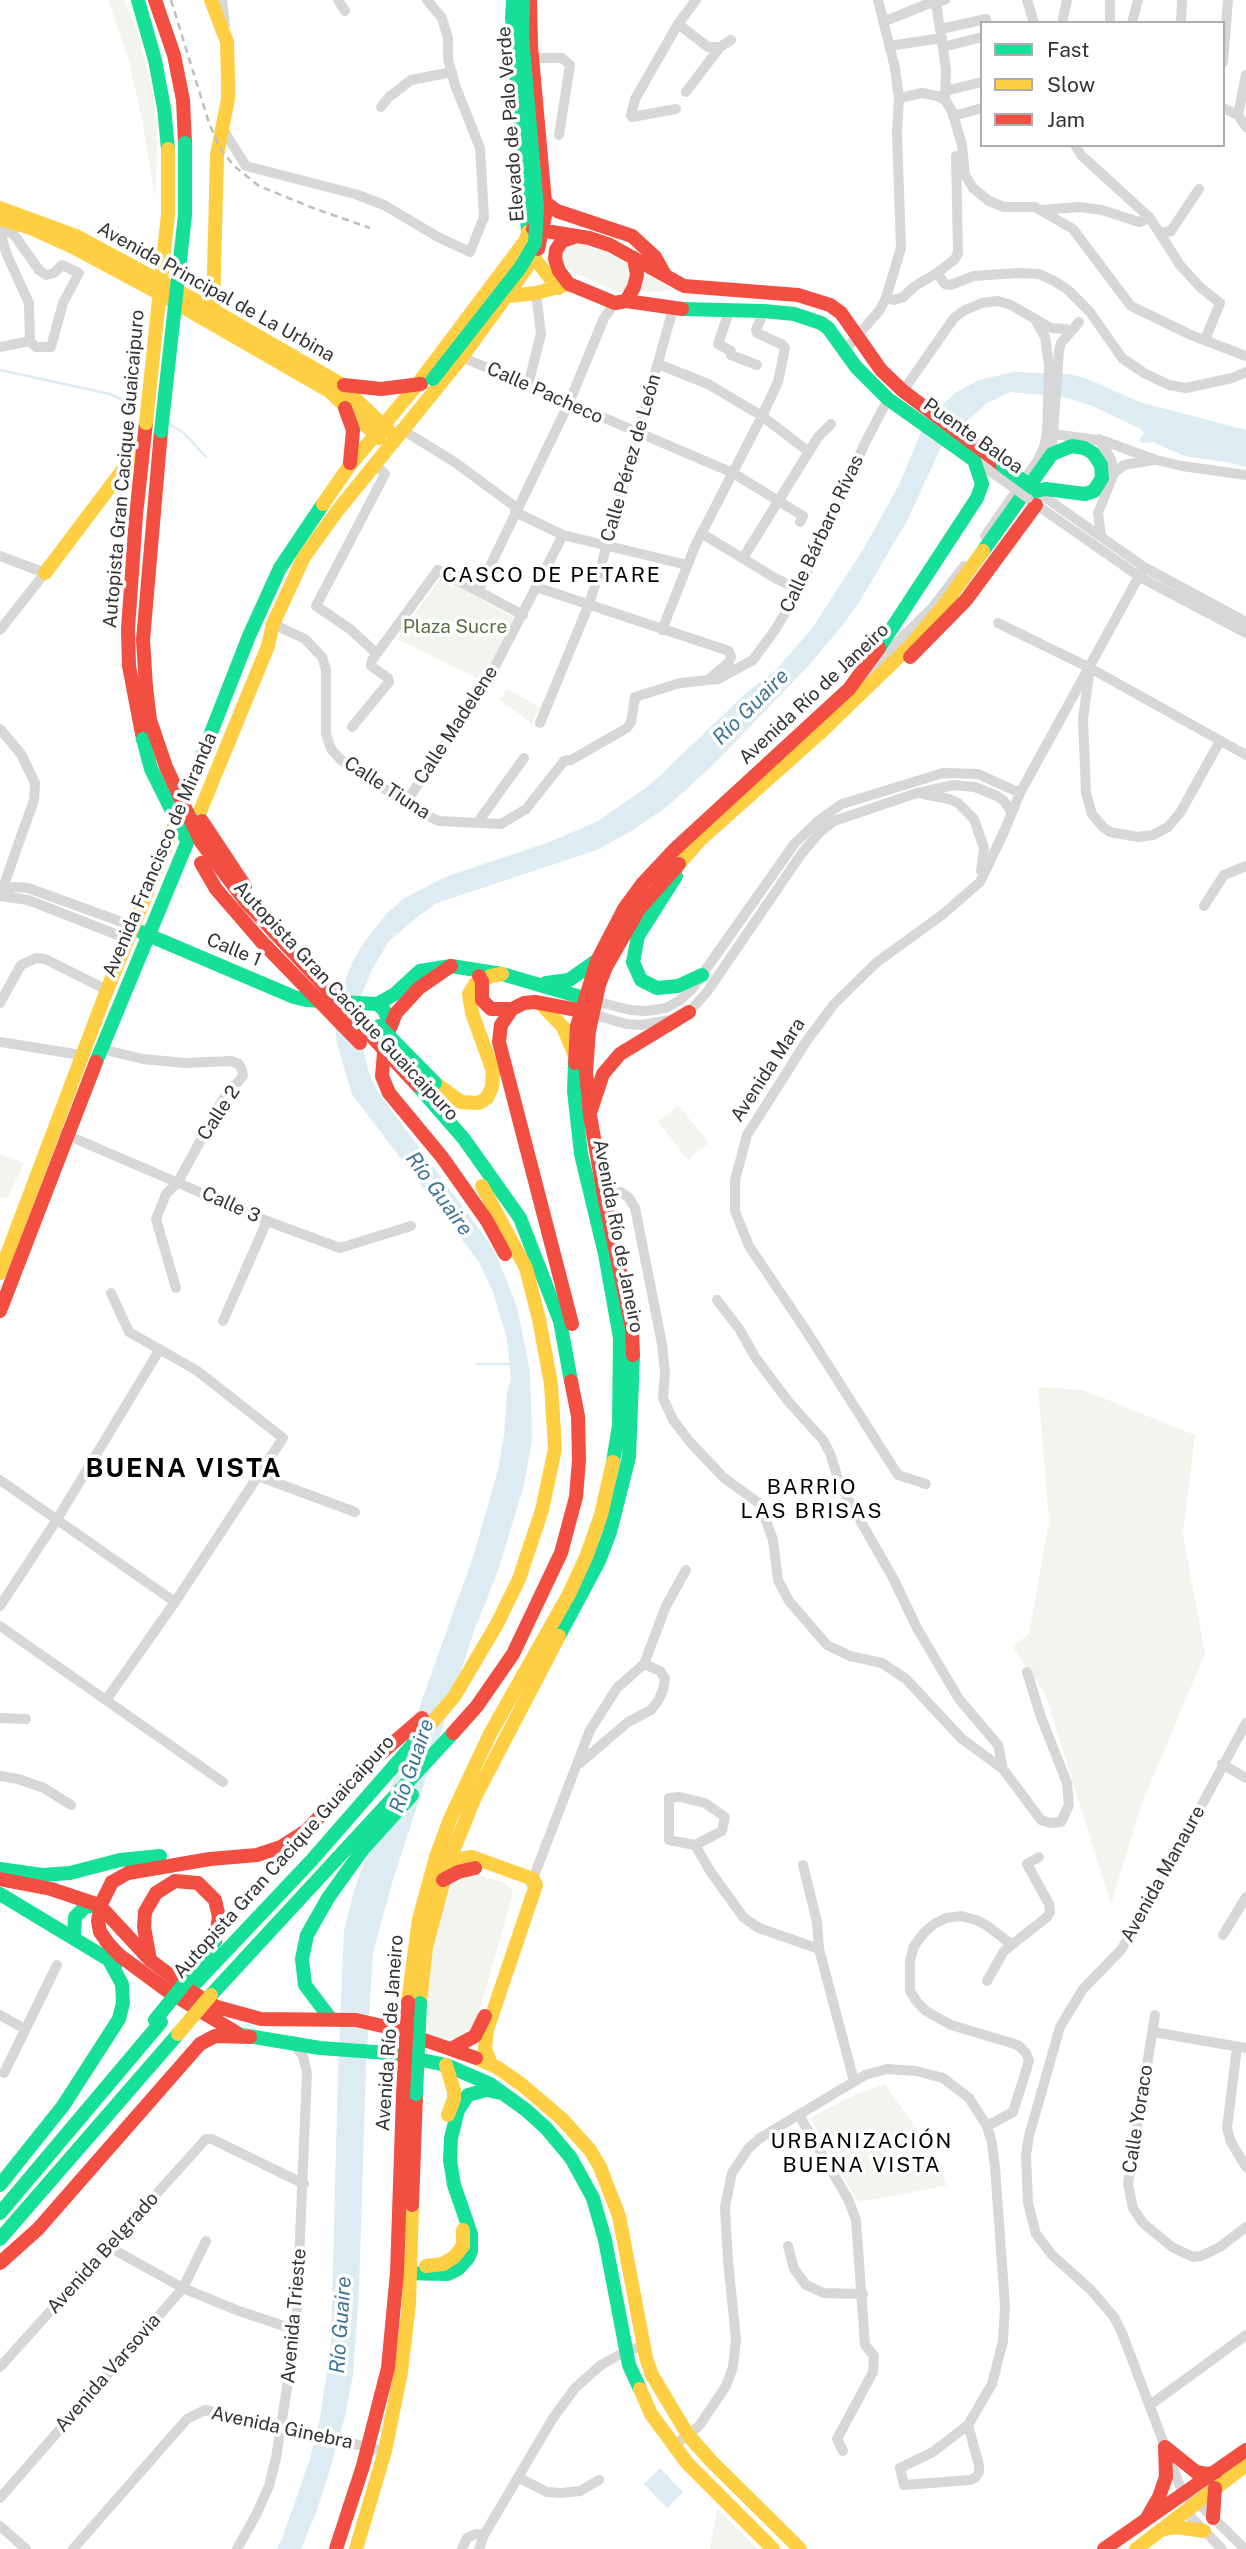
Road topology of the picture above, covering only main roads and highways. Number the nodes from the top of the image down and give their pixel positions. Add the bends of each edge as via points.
1 (138, 0) edge
2 (155, 0) edge
3 (211, 0) edge
4 (513, 0) edge
5 (523, 0) edge
6 (530, 0) edge
7 (545, 202) junction
8 (0, 208) edge
9 (0, 219) edge
10 (536, 230) junction
11 (574, 237) junction
12 (521, 248) junction
13 (534, 258) junction
14 (634, 258) junction
15 (666, 276) junction
16 (563, 286) junction
17 (509, 296) junction
18 (621, 302) junction
19 (213, 310) junction
20 (433, 379) junction
21 (339, 383) junction
22 (417, 385) junction
23 (427, 400) junction
24 (341, 401) junction
25 (378, 429) junction
26 (395, 437) junction
27 (144, 442) junction
28 (962, 444) junction
29 (350, 465) junction
30 (1034, 496) junction
31 (45, 573) road end
32 (151, 686) junction
33 (854, 692) junction
34 (701, 839) junction
35 (131, 932) junction
36 (147, 935) junction
37 (597, 961) junction
38 (452, 967) junction
39 (470, 968) junction
40 (502, 974) junction
41 (702, 975) road end
42 (482, 981) junction
43 (531, 981) junction
44 (540, 1003) junction
45 (377, 1004) junction
46 (588, 1006) junction
47 (512, 1009) junction
48 (689, 1012) road end
49 (390, 1025) junction
50 (574, 1056) junction
51 (435, 1083) junction
52 (411, 1087) junction
53 (590, 1115) junction
54 (62, 1133) junction
55 (520, 1218) junction
56 (0, 1273) edge
57 (0, 1311) edge
58 (539, 1319) junction
59 (578, 1416) junction
60 (458, 1690) junction
61 (450, 1744) junction
62 (462, 1829) junction
63 (210, 1859) junction
64 (442, 1859) junction
65 (474, 1863) junction
66 (0, 1869) edge
67 (0, 1880) edge
68 (443, 1880) junction
69 (531, 1883) junction
70 (0, 1894) edge
71 (99, 1905) junction
72 (74, 1938) junction
73 (109, 1960) junction
74 (150, 1960) junction
75 (414, 2002) junction
76 (331, 2018) junction
77 (158, 2021) junction
78 (244, 2035) junction
79 (453, 2048) junction
80 (491, 2064) junction
81 (446, 2066) junction
82 (504, 2094) junction
83 (410, 2095) junction
84 (0, 2185) edge
85 (0, 2213) edge
86 (0, 2239) edge
87 (411, 2244) junction
88 (0, 2263) edge
89 (404, 2269) junction
90 (438, 2270) junction
91 (408, 2304) junction
92 (1246, 2451) edge
93 (1246, 2465) edge
94 (1218, 2471) junction
95 (1215, 2488) junction
96 (1189, 2500) junction
97 (1213, 2518) road end
98 (1146, 2520) junction
99 (1163, 2529) junction
100 (1204, 2531) road end
101 (336, 2549) edge
102 (356, 2549) edge
103 (773, 2549) edge
104 (800, 2549) edge
105 (1104, 2549) edge
106 (1136, 2549) edge

1 - 27 main road, Autopista Gran Cacique Guaicaipuro, bridge via 155,60 168,149 168,214
2 - 32 main road, Autopista Gran Cacique Guaicaipuro, bridge via 183,100 185,215 156,495
3 - 19 main road via 227,42 228,91 217,156
4 - 10 main road
5 - 20 main road, Elevado de Palo Verde, bridge via 537,208 535,243
6 - 7 main road
7 - 10 main road
7 - 15 main road via 557,211 632,236 655,257
8 - 19 main road, Avenida Principal de La Urbina via 76,236
9 - 24 main road, Avenida Principal de La Urbina via 112,267
10 - 11 main road
10 - 12 main road, Avenida Francisco de Miranda
10 - 13 main road, Avenida Francisco de Miranda via 539,248
11 - 14 main road via 610,245
11 - 16 main road via 562,241 554,254
12 - 13 main road
12 - 22 main road, Avenida Francisco de Miranda
13 - 16 main road
13 - 17 main road, Avenida Francisco de Miranda
14 - 15 main road, Puente Baloa
14 - 18 main road via 634,287
15 - 28 main road, Puente Baloa via 694,289 781,293 830,304 881,370
16 - 17 main road
16 - 18 main road
17 - 23 main road, Avenida Francisco de Miranda
18 - 28 main road, Puente Baloa via 673,309 764,311 821,323 888,399
19 - 21 main road, Avenida Principal de La Urbina
20 - 22 main road
20 - 23 main road, Elevado de Palo Verde
21 - 22 main road via 369,389
21 - 25 main road, Avenida Principal de La Urbina
22 - 25 main road, Avenida Francisco de Miranda
23 - 26 main road, Avenida Francisco de Miranda
24 - 25 main road, Avenida Principal de La Urbina
24 - 29 main road via 352,430
25 - 26 main road, Avenida Principal de La Urbina
25 - 29 main road, Avenida Francisco de Miranda
26 - 36 main road, Avenida Francisco de Miranda via 304,557 272,624 268,646
27 - 31 main road
27 - 52 main road, Autopista Gran Cacique Guaicaipuro, bridge via 128,629 129,667 150,769 216,889 261,942
28 - 30 main road, Puente Baloa, bridge
28 - 33 main road, Puente Baloa via 981,478 977,498
29 - 35 main road, Avenida Francisco de Miranda via 280,568
30 - 33 main road via 966,600 874,689
30 - 33 main road, Avenida Río de Janeiro via 1046,489 1094,492 1102,478 1097,457 1084,448 1063,449 1046,461 942,608 910,646
32 - 51 main road, Autopista Gran Cacique Guaicaipuro, bridge via 190,798 255,901
32 - 52 main road, Autopista Gran Cacique Guaicaipuro, bridge via 150,720 201,842 246,902
33 - 34 main road, Avenida Río de Janeiro
33 - 37 main road, Avenida Río de Janeiro via 666,858 624,909
34 - 41 main road via 643,925 633,954 638,975 651,987 678,986
34 - 46 main road, Avenida Río de Janeiro via 639,909
35 - 36 main road
35 - 54 main road, Avenida Francisco de Miranda via 81,1055
36 - 45 main road, Calle 1, bridge via 295,998
36 - 54 main road, Avenida Francisco de Miranda
37 - 43 main road via 569,980 553,984
37 - 46 main road, Avenida Río de Janeiro
38 - 39 main road
38 - 45 main road via 420,971
38 - 49 main road via 412,994
39 - 40 main road
39 - 42 main road
40 - 42 main road
40 - 43 main road
42 - 47 main road via 485,1004 496,1010
42 - 51 main road via 472,987 469,997 493,1071 490,1094 479,1103 468,1104
43 - 46 main road
44 - 46 main road
44 - 47 main road
44 - 50 main road via 563,1027
45 - 49 main road
46 - 50 main road, Avenida Río de Janeiro
46 - 53 main road, Avenida Río de Janeiro
47 - 59 main road via 499,1042 570,1311 578,1364
48 - 53 main road via 620,1054 603,1074
49 - 58 main road via 382,1058 385,1086 487,1221
50 - 64 main road, Avenida Río de Janeiro via 582,1154 620,1338 616,1447 608,1492 586,1557 490,1734 450,1819
51 - 55 main road, Autopista Gran Cacique Guaicaipuro via 509,1188
52 - 55 main road, Autopista Gran Cacique Guaicaipuro via 464,1139
52 - 58 main road, Autopista Gran Cacique Guaicaipuro via 502,1220 526,1268
53 - 62 main road, Avenida Río de Janeiro via 632,1328 633,1416 625,1479 599,1561
54 - 56 main road, Avenida Francisco de Miranda
54 - 57 main road, Avenida Francisco de Miranda
55 - 59 main road, Autopista Gran Cacique Guaicaipuro via 560,1321
58 - 60 main road, Autopista Gran Cacique Guaicaipuro via 554,1419 550,1478 519,1579
59 - 61 main road, Autopista Gran Cacique Guaicaipuro via 576,1497 561,1552 513,1654
60 - 63 main road via 371,1762 294,1840 257,1855
60 - 77 main road, Autopista Gran Cacique Guaicaipuro via 311,1861
61 - 76 main road via 363,1849 319,1912 304,1945 305,1985
61 - 86 main road, Autopista Gran Cacique Guaicaipuro, bridge via 370,1820
62 - 64 main road, Avenida Río de Janeiro
62 - 65 main road via 463,1847
63 - 66 main road via 146,1857 42,1875
63 - 78 main road, bridge via 128,1873 112,1882 97,1922 119,1955 169,1992
64 - 65 main road
64 - 68 main road, Avenida Río de Janeiro
64 - 75 main road, Avenida Río de Janeiro via 419,1919
65 - 68 main road
65 - 69 main road
67 - 71 main road via 51,1889
68 - 75 main road, Avenida Río de Janeiro
69 - 79 main road via 480,2029
69 - 80 main road via 536,1890 485,2041
70 - 72 main road
71 - 72 main road via 79,1911 73,1923
71 - 74 main road
72 - 73 main road
73 - 78 main road via 208,2023
73 - 84 main road via 122,1984 119,2019 64,2106
74 - 76 main road via 216,2007 279,2020
74 - 77 main road, bridge via 144,1927 149,1902 175,1881 198,1884 215,1900 219,1917 215,1941
75 - 83 main road, Avenida Río de Janeiro, bridge
76 - 79 main road via 356,2020
77 - 85 main road, Autopista Gran Cacique Guaicaipuro
78 - 81 main road via 295,2045 388,2053
78 - 88 main road via 215,2036 200,2044 38,2229
79 - 80 main road
80 - 104 main road via 562,2119 590,2150 620,2216 643,2346 660,2390 688,2435
81 - 82 main road
81 - 90 main road via 454,2099 445,2126 444,2164 464,2241
82 - 90 main road via 472,2093 458,2110 450,2160 472,2244 464,2264 447,2274
82 - 103 main road via 555,2138 588,2186 640,2394 673,2446
83 - 87 main road, Avenida Río de Janeiro
83 - 89 main road, Avenida Río de Janeiro
87 - 89 main road, Avenida Río de Janeiro
87 - 90 main road via 418,2256
89 - 90 main road
89 - 91 main road, Avenida Río de Janeiro
89 - 101 main road, Avenida Río de Janeiro via 388,2368
90 - 91 main road via 420,2281
91 - 102 main road, Avenida Río de Janeiro via 401,2372 385,2451
92 - 94 main road
93 - 95 main road
94 - 96 main road
94 - 98 main road via 1196,2472 1165,2447 1166,2477
95 - 96 main road
95 - 97 main road
96 - 98 main road
96 - 99 main road
98 - 105 main road
99 - 100 main road
99 - 106 main road

